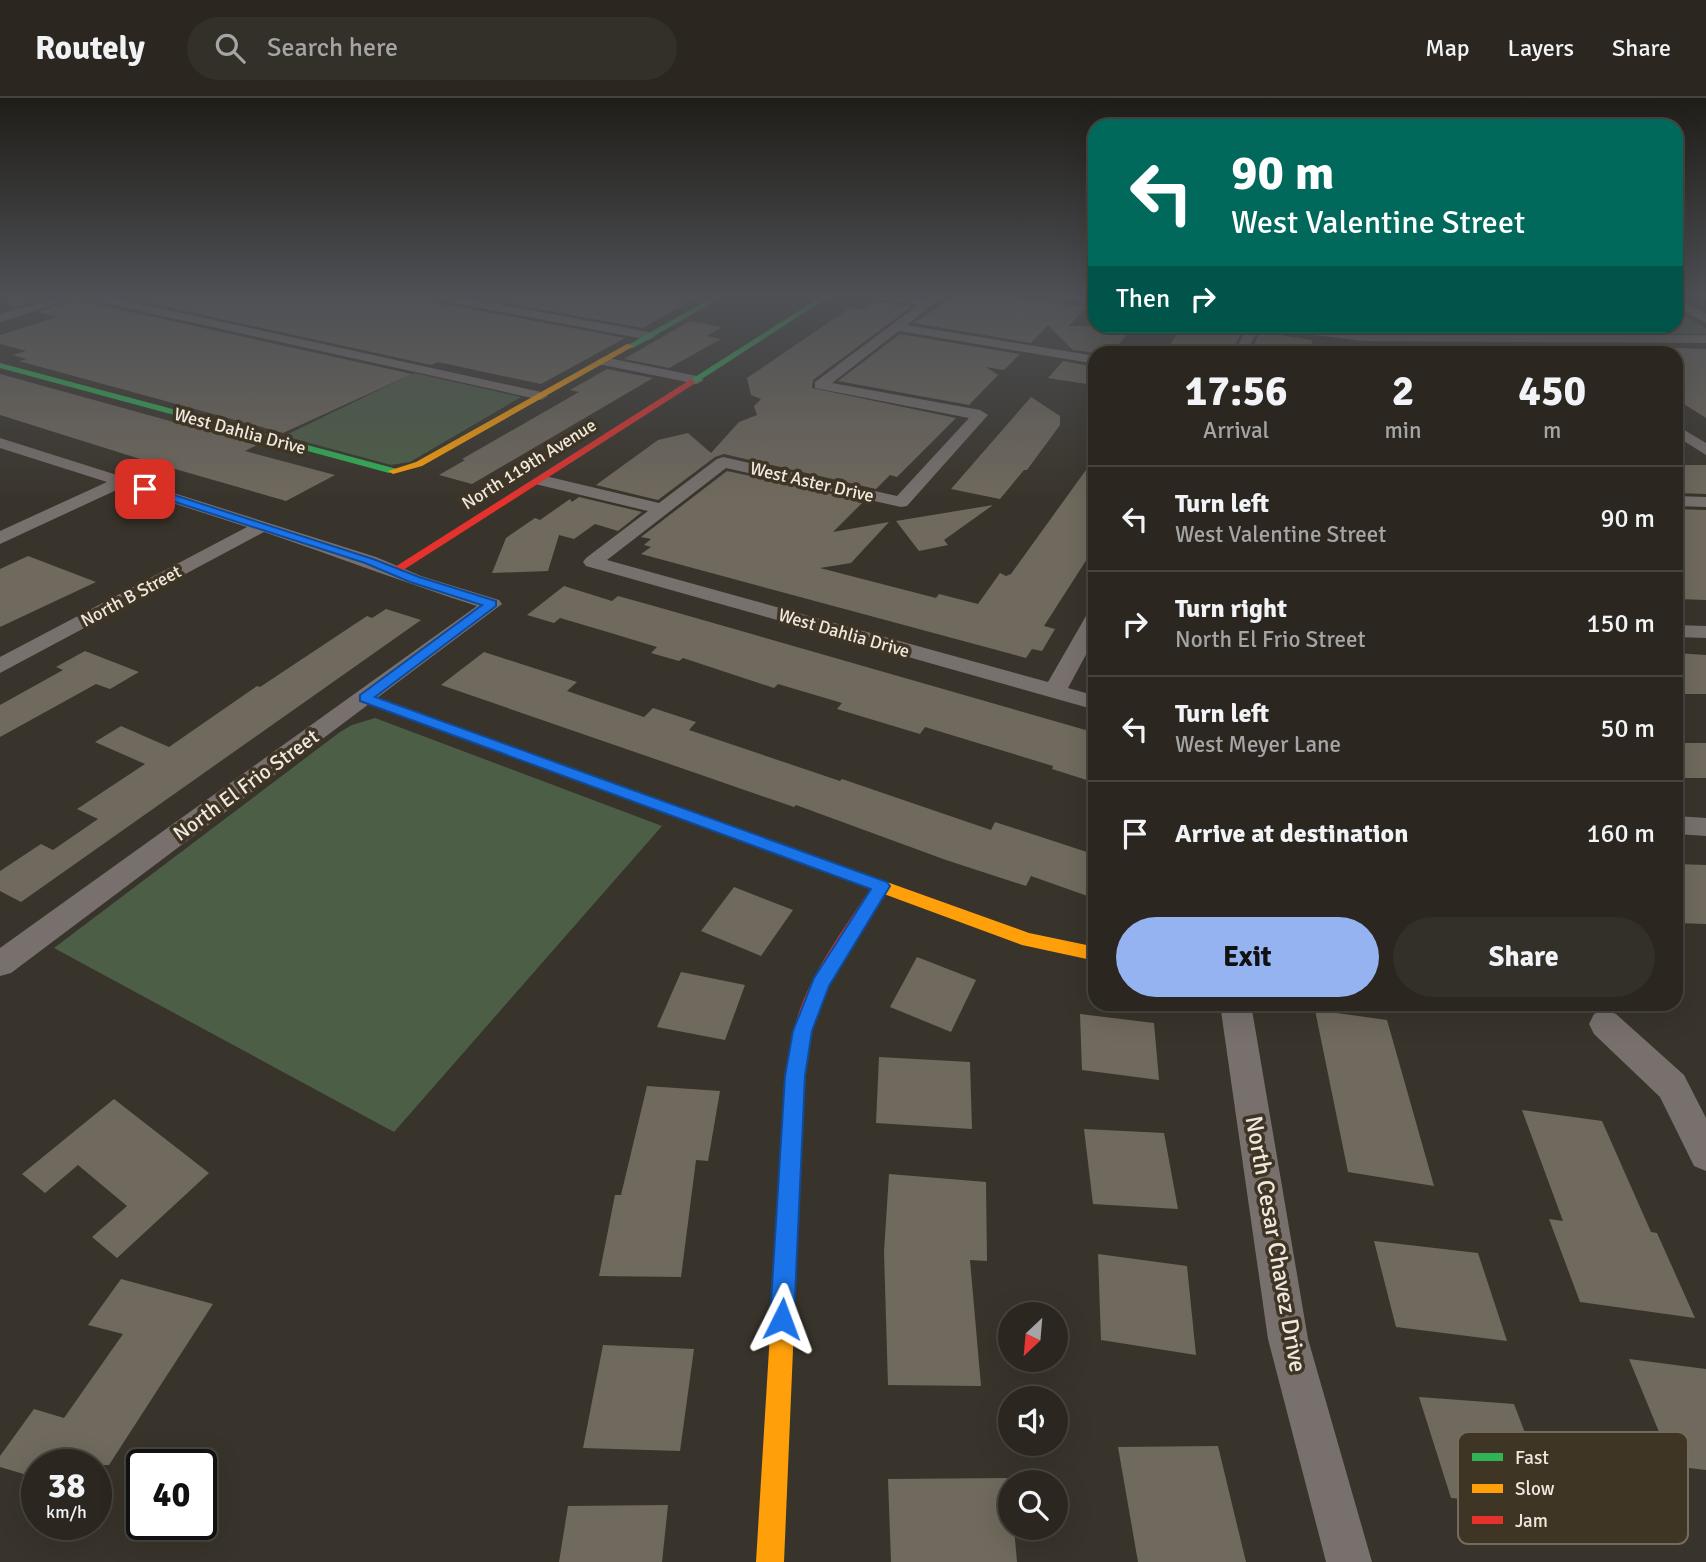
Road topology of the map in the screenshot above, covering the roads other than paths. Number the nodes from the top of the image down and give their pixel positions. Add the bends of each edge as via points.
1 (398, 364) edge
2 (597, 364) edge
3 (619, 364) edge
4 (721, 364) edge
5 (847, 364) edge
6 (0, 365) edge
7 (697, 380) junction
8 (541, 396) junction
9 (1683, 434) edge
10 (0, 443) edge
11 (1706, 450) edge
12 (541, 480) junction
13 (121, 482) junction
14 (1683, 501) edge
15 (1706, 502) edge
16 (661, 509) junction
17 (262, 526) junction
18 (0, 538) edge
19 (393, 572) junction
20 (1088, 630) edge
21 (1683, 631) edge
22 (1706, 632) edge
23 (0, 666) edge
24 (1054, 692) junction
25 (365, 698) junction
26 (1088, 701) edge
27 (1683, 825) edge
28 (1706, 827) edge
29 (881, 886) junction
30 (1088, 953) edge
31 (0, 964) edge
32 (1235, 1011) edge
33 (1605, 1024) dead end
34 (1706, 1154) edge
35 (770, 1562) edge
36 (1349, 1562) edge

1 - 8 street
2 - 8 street
3 - 7 street
4 - 7 street, North 119th Avenue
5 - 16 street, West Aster Drive via 820,385 980,415 901,502 723,462
6 - 8 street, West Dahlia Drive via 400,471
7 - 12 street, North 119th Avenue
9 - 11 street
10 - 13 street
12 - 16 street
12 - 19 street, North 119th Avenue
13 - 17 street
13 - 18 street
14 - 15 street
16 - 24 street, West Dahlia Drive via 593,562
17 - 19 street
17 - 23 street, North B Street
19 - 25 street, North El Frio Street via 492,604
20 - 24 street
21 - 22 street
24 - 26 street, West Dahlia Drive
25 - 29 street
25 - 31 street, North El Frio Street
27 - 28 street
29 - 30 street via 1036,943
29 - 35 street via 820,984 803,1031 795,1076
32 - 36 street, North Cesar Chavez Drive via 1289,1339
33 - 34 street via 1672,1086

